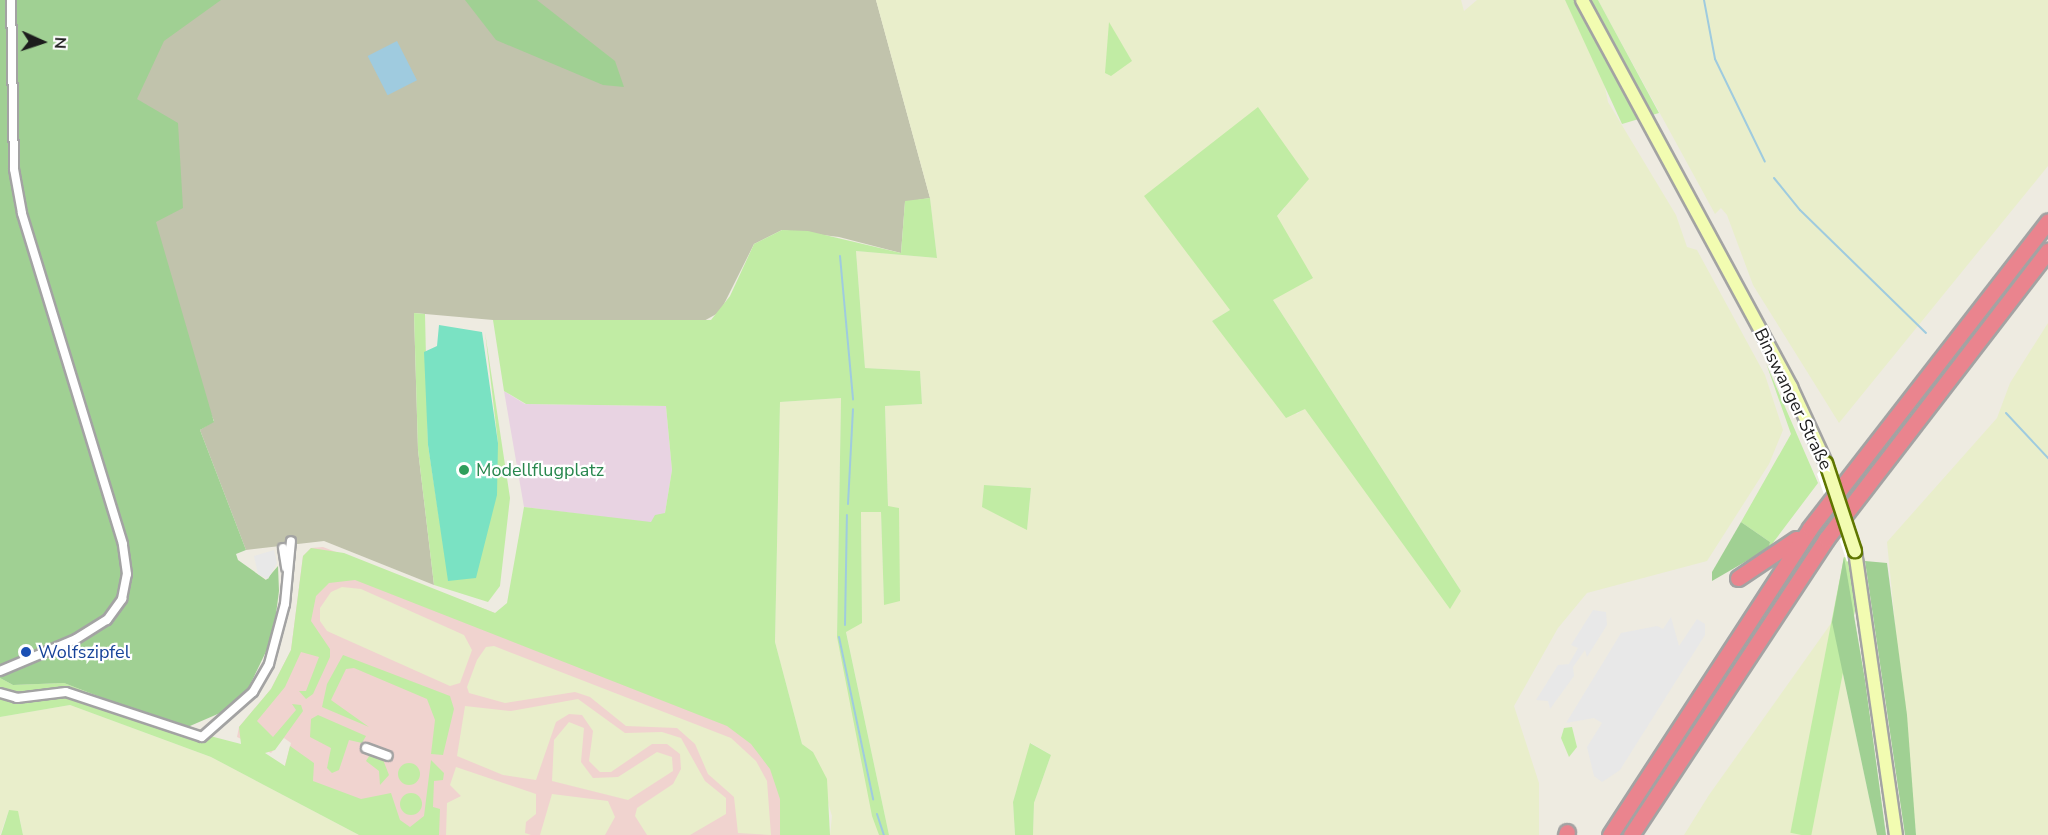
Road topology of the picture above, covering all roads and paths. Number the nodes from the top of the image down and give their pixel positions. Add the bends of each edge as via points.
1 (11, 0) edge
2 (1582, 0) edge
3 (2048, 221) edge
4 (2048, 251) edge
5 (1810, 528) junction
6 (291, 541) dead end
7 (283, 548) dead end
8 (286, 572) junction
9 (1738, 578) dead end
10 (0, 671) edge
11 (0, 693) edge
12 (366, 748) dead end
13 (388, 756) dead end
14 (1610, 835) edge
15 (1631, 835) edge
16 (1896, 835) edge

1 - 10 street via 14,169 22,213 123,544 127,574 122,598 107,620 76,639
2 - 16 main road, Binswanger Straße, bridge via 1791,387 1826,463 1855,551
3 - 5 highway
4 - 15 highway via 1826,539
5 - 9 highway
5 - 14 highway
6 - 8 street via 293,552
7 - 8 street
8 - 11 street via 285,604 269,664 253,692 202,737 66,692 18,698
12 - 13 street

